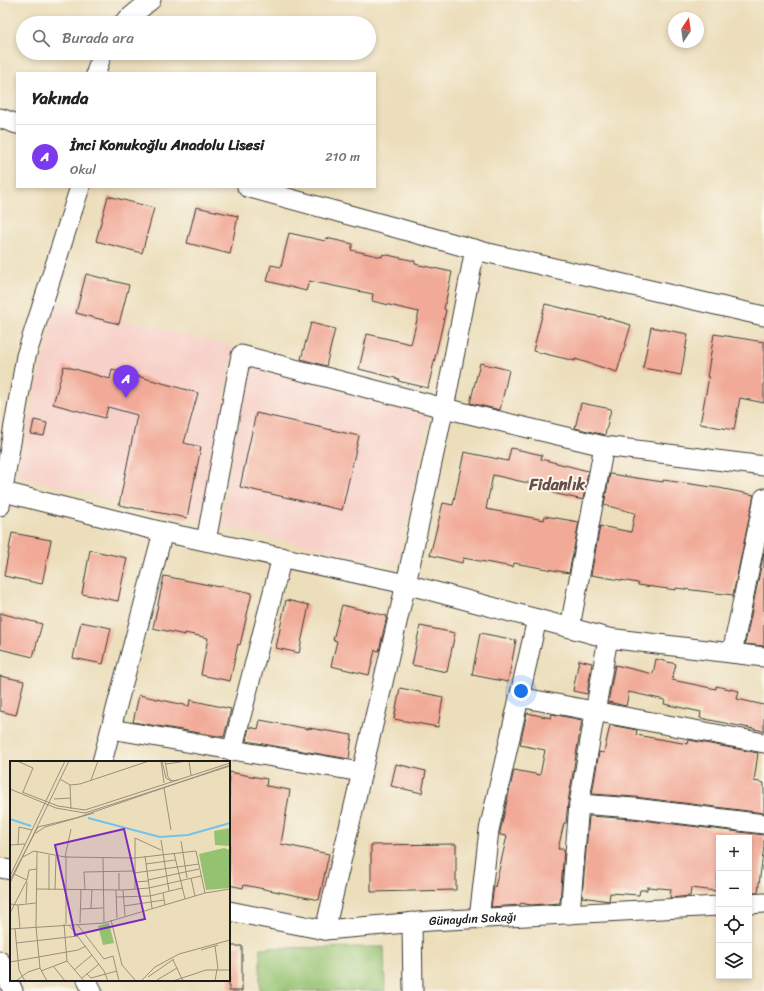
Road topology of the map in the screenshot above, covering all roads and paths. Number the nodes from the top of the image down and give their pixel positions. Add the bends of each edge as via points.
1 (151, 0) edge
2 (131, 16) edge
3 (100, 60) edge
4 (96, 72) edge
5 (0, 118) edge
6 (16, 124) edge
7 (80, 188) edge
8 (251, 188) edge
9 (474, 249) junction
10 (764, 316) edge
11 (444, 408) junction
12 (604, 446) junction
13 (764, 466) edge
14 (1, 496) edge
15 (764, 498) edge
16 (163, 532) junction
17 (206, 541) junction
18 (282, 557) junction
19 (756, 582) edge
20 (406, 584) junction
21 (536, 619) junction
22 (570, 627) junction
23 (608, 638) junction
24 (732, 653) junction
25 (764, 657) edge
26 (519, 697) junction
27 (595, 712) junction
28 (111, 729) junction
29 (764, 743) edge
30 (232, 750) junction
31 (102, 761) edge
32 (361, 772) junction
33 (580, 804) junction
34 (764, 824) edge
35 (0, 868) edge
36 (10, 870) edge
37 (764, 903) edge
38 (752, 904) edge
39 (716, 906) edge
40 (230, 911) edge
41 (570, 914) junction
42 (479, 919) junction
43 (412, 922) junction
44 (324, 930) junction
45 (0, 962) edge
46 (87, 981) edge
47 (12, 991) edge
48 (92, 991) edge
49 (413, 991) edge

1 - 2 street
3 - 4 street
5 - 6 street
7 - 14 street via 26,356
8 - 9 street
9 - 10 street
9 - 11 street
11 - 12 street
11 - 17 street via 241,355
11 - 20 street
12 - 13 street
12 - 22 street
14 - 16 street
15 - 19 street
16 - 17 street
16 - 28 street
17 - 18 street
18 - 20 street
18 - 30 street
19 - 24 street
20 - 21 street
20 - 32 street
21 - 22 street
21 - 26 street
22 - 23 street
23 - 24 street
23 - 27 street
24 - 25 street
26 - 27 street
26 - 42 street via 489,830
27 - 29 street
27 - 33 street
28 - 30 street
28 - 31 street
30 - 32 street
32 - 44 street
33 - 34 street
33 - 41 street
35 - 36 street
37 - 38 street
39 - 41 street, Günaydın Sokağı
40 - 44 street, Günaydın Sokağı
41 - 42 street, Günaydın Sokağı
42 - 43 street, Günaydın Sokağı
43 - 44 street, Günaydın Sokağı
43 - 49 street
45 - 47 street
46 - 48 street

